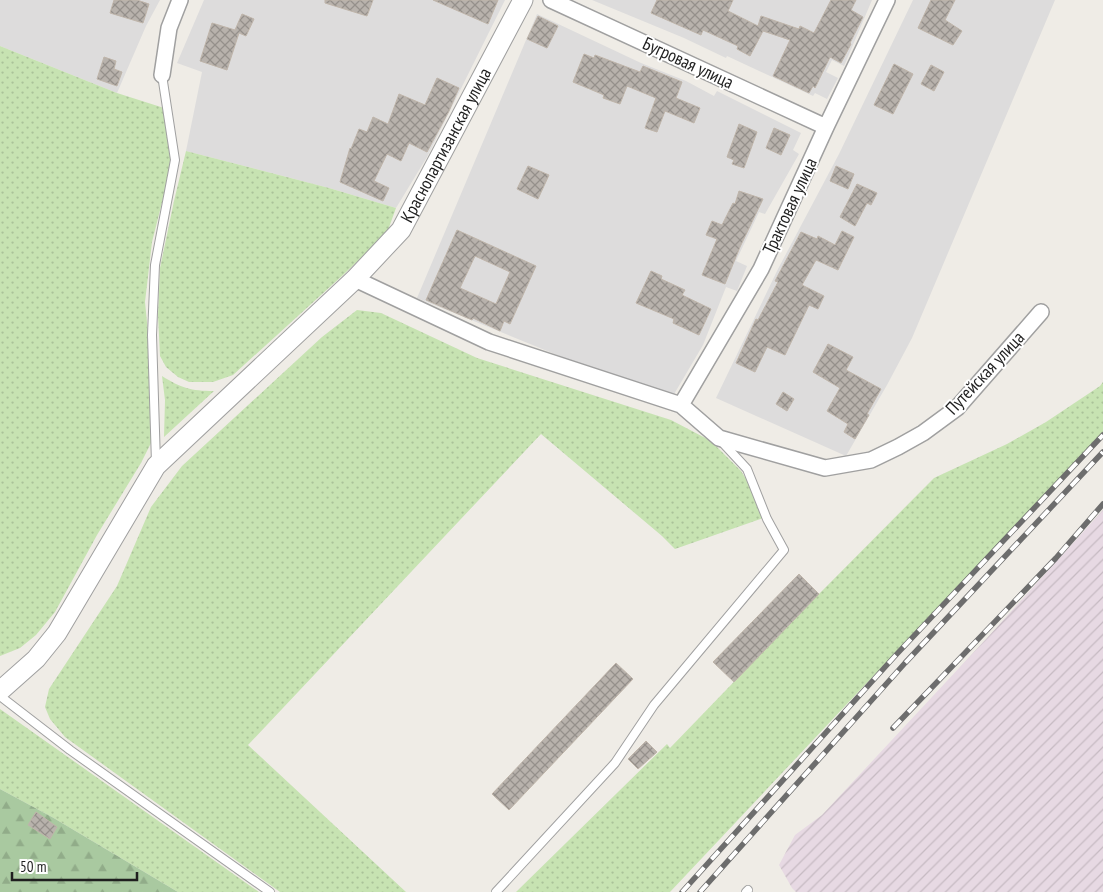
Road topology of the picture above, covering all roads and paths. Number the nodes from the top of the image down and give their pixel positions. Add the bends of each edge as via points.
1 (180, 0) edge
2 (523, 0) edge
3 (551, 0) edge
4 (887, 0) edge
5 (162, 75) joint
6 (826, 127) junction
7 (355, 279) junction
8 (1041, 312) dead end
9 (681, 405) junction
10 (719, 438) junction
11 (156, 466) junction
12 (0, 691) edge
13 (0, 696) edge
14 (270, 892) edge
15 (496, 892) edge

1 - 5 street via 169,28
2 - 7 street, Краснопартизанская улица via 401,230
3 - 6 street, Бугровая улица
4 - 6 street, Трактовая улица
5 - 11 lane via 175,160 156,264 152,335
6 - 9 street, Трактовая улица via 761,269
7 - 9 street via 489,342
7 - 11 street, Краснопартизанская улица
8 - 10 street, Путейская улица via 957,408 923,433 871,460 825,468
9 - 10 street, Путейская улица
10 - 15 lane via 747,469 784,550 654,705 615,763
11 - 12 street, Краснопартизанская улица via 57,634 36,659
13 - 14 lane via 70,750

